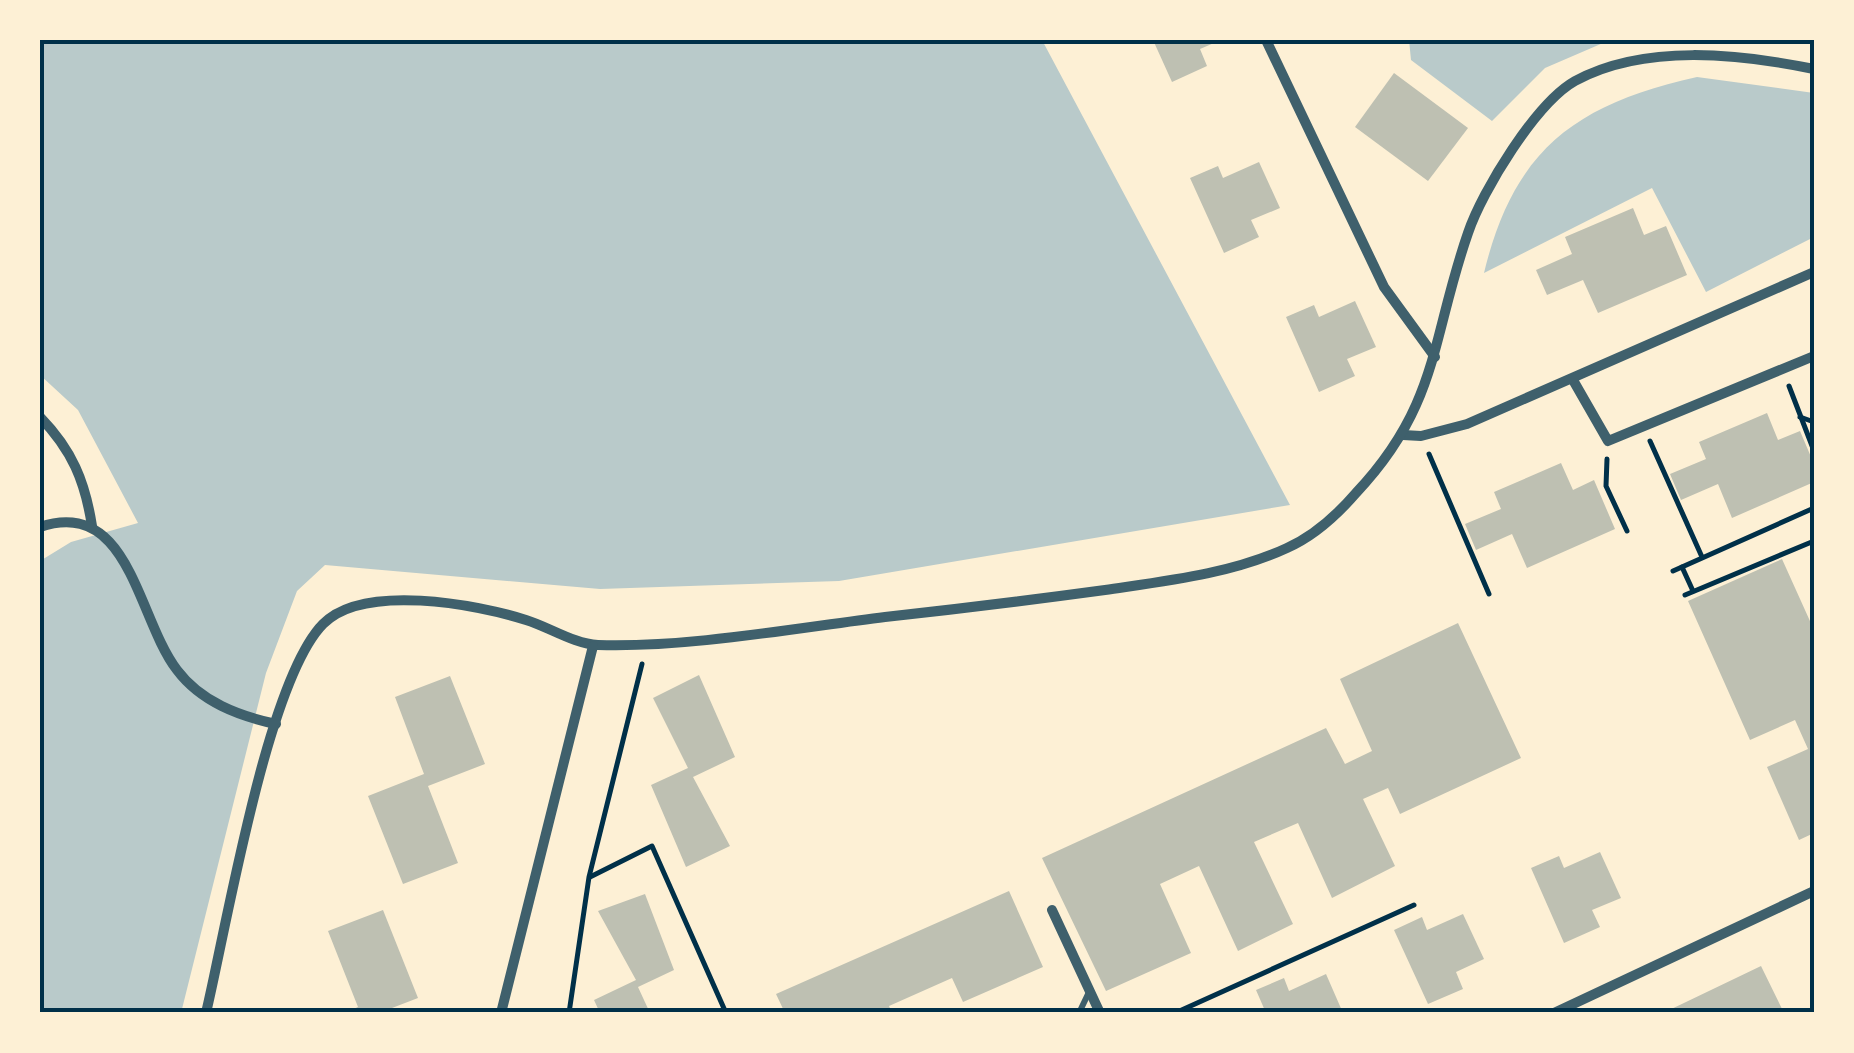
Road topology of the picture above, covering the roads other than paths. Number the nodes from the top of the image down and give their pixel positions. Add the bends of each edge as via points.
1 (1266, 40) edge
2 (1814, 69) edge
3 (1814, 272) edge
4 (1814, 356) edge
5 (1435, 357) junction
6 (1573, 380) junction
7 (40, 417) edge
8 (1403, 435) junction
9 (92, 526) junction
10 (40, 527) edge
11 (592, 646) junction
12 (276, 724) junction
13 (1814, 891) edge
14 (1052, 910) dead end
15 (1090, 992) junction
16 (206, 1013) edge
17 (501, 1013) edge
18 (1080, 1013) edge
19 (1100, 1013) edge
20 (1554, 1013) edge

1 - 5 street via 1384,287
2 - 5 street via 1703,54 1609,67 1570,83 1507,156 1469,228
3 - 6 street
4 - 6 street via 1608,441
5 - 8 street
6 - 8 street via 1467,424
7 - 9 street via 66,443 82,475
8 - 11 street via 1334,517 1291,547 1233,567 1019,602
9 - 10 street
9 - 12 street via 118,550 178,671 231,712
11 - 12 street via 465,604 364,601 326,620 300,654
11 - 17 street
12 - 16 street
13 - 20 street
14 - 15 street
15 - 18 lane
15 - 19 street

